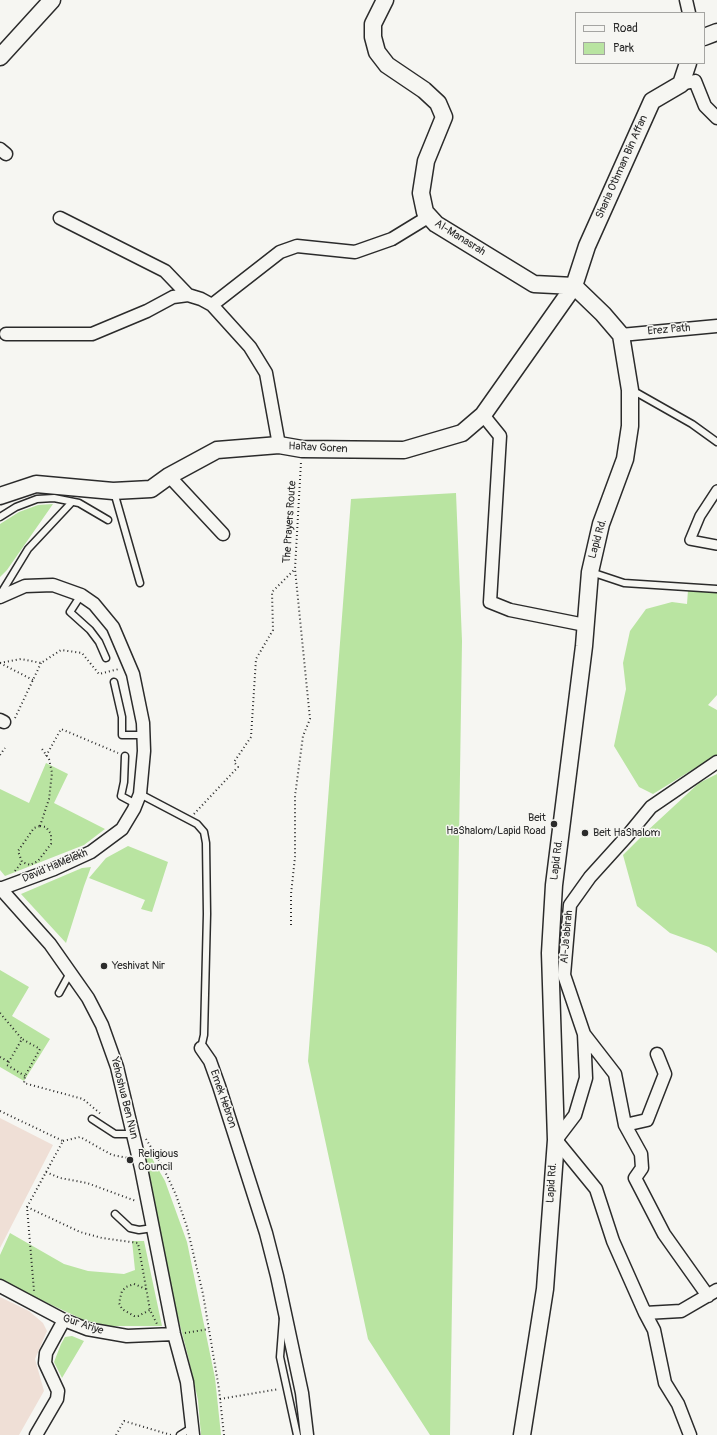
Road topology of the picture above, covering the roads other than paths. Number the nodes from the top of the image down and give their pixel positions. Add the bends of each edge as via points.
1 (52, 0) edge
2 (385, 0) edge
3 (686, 0) edge
4 (689, 12) edge
5 (717, 32) edge
6 (705, 37) edge
7 (0, 57) edge
8 (688, 64) edge
9 (681, 84) junction
10 (717, 118) edge
11 (428, 217) junction
12 (60, 218) dead end
13 (574, 286) junction
14 (188, 295) junction
15 (212, 305) junction
16 (717, 326) edge
17 (6, 334) dead end
18 (621, 335) junction
19 (630, 390) junction
20 (483, 415) junction
21 (717, 442) edge
22 (279, 445) junction
23 (169, 476) junction
24 (717, 490) edge
25 (113, 491) junction
26 (0, 496) edge
27 (72, 502) junction
28 (0, 517) edge
29 (108, 520) dead end
30 (223, 534) dead end
31 (717, 545) edge
32 (590, 572) junction
33 (140, 583) dead end
34 (717, 588) edge
35 (82, 595) junction
36 (0, 596) edge
37 (585, 625) junction
38 (106, 658) dead end
39 (114, 682) dead end
40 (143, 735) junction
41 (125, 756) road end
42 (716, 765) edge
43 (138, 799) junction
44 (0, 888) edge
45 (70, 973) junction
46 (59, 993) dead end
47 (584, 1034) junction
48 (201, 1048) joint
49 (657, 1054) dead end
50 (92, 1119) dead end
51 (625, 1125) junction
52 (133, 1134) junction
53 (556, 1140) junction
54 (115, 1214) dead end
55 (153, 1228) junction
56 (0, 1286) edge
57 (713, 1293) edge
58 (284, 1309) junction
59 (644, 1313) junction
60 (64, 1320) junction
61 (169, 1334) junction
62 (193, 1431) edge
63 (36, 1435) edge
64 (180, 1435) edge
65 (297, 1435) edge
66 (307, 1435) edge
67 (522, 1435) edge
68 (690, 1435) edge

1 - 7 street
2 - 11 street, Al-Manasrah via 373,24 377,52 387,65 424,90 443,111 442,124 426,161 421,193 422,206
3 - 4 street
5 - 6 street
8 - 9 street
9 - 10 street via 695,81 705,106
9 - 13 street, Sharia Othman Bin Affan via 652,101 587,246
11 - 13 street, Al-Manasrah via 534,284
11 - 15 street via 392,238 355,252 297,246 280,252
12 - 14 street via 165,270
13 - 18 street
13 - 20 street, HaRav Goren
14 - 15 street
14 - 17 street via 173,297 92,334
15 - 22 street via 250,347 266,373
16 - 18 street, Erez Path
18 - 19 street, Lapid Rd.
19 - 21 lane via 692,424
19 - 32 street, Lapid Rd. via 630,426 625,459 602,524
20 - 22 street, HaRav Goren via 462,433 404,450 302,449
20 - 37 street via 500,436 490,602 510,610
22 - 23 street, HaRav Goren via 217,450
23 - 25 street, HaRav Goren via 151,489
23 - 30 street
24 - 31 street via 700,516 690,540
25 - 26 street, HaRav Goren via 36,484
25 - 33 lane
27 - 28 lane via 54,498 37,499
27 - 29 lane via 84,505
27 - 36 lane via 28,549
32 - 34 lane via 624,584
32 - 37 street, Lapid Rd.
35 - 36 street, David HaMelekh via 53,585 39,584 25,586
35 - 38 lane via 70,612 90,630
35 - 40 street, David HaMelekh via 94,604 112,627 130,666 139,697
37 - 53 street, Lapid Rd. via 554,885 550,953
39 - 40 lane via 122,717 122,735
40 - 43 street, David HaMelekh via 144,751
41 - 43 lane, Emek Hebron via 121,796
42 - 47 street, Al-Ja'abirah via 651,807 590,877 570,905 564,975
43 - 44 street, David HaMelekh via 122,829 91,852 54,869
43 - 48 lane, Emek Hebron via 198,824 204,832 207,914 204,1035
44 - 45 street, Yehoshua Ben Nun via 50,944
45 - 46 lane
45 - 52 street, Yehoshua Ben Nun via 88,998 102,1025 117,1067
47 - 51 street via 615,1074
47 - 53 street, Al-Ja'abirah via 586,1078 575,1115
48 - 58 street, Emek Hebron via 212,1067 257,1201
49 - 51 street via 665,1074 647,1120
50 - 52 lane via 115,1134
51 - 57 street via 641,1154 642,1168 634,1178 664,1234
52 - 55 street, Yehoshua Ben Nun
53 - 59 street via 596,1189 613,1241
53 - 67 street, Lapid Rd. via 545,1289
54 - 55 lane via 130,1228
55 - 61 street, Yehoshua Ben Nun
56 - 60 street, Gur Ariye
57 - 59 street via 681,1311
58 - 65 lane via 280,1357
58 - 66 street, Emek Hebron via 302,1393
59 - 68 street via 654,1330 665,1382 678,1404
60 - 61 street, Gur Ariye via 105,1333 127,1336
60 - 63 street via 46,1353 45,1363 58,1391 57,1399
61 - 62 street, Yehoshua Ben Nun via 186,1382
62 - 64 lane

